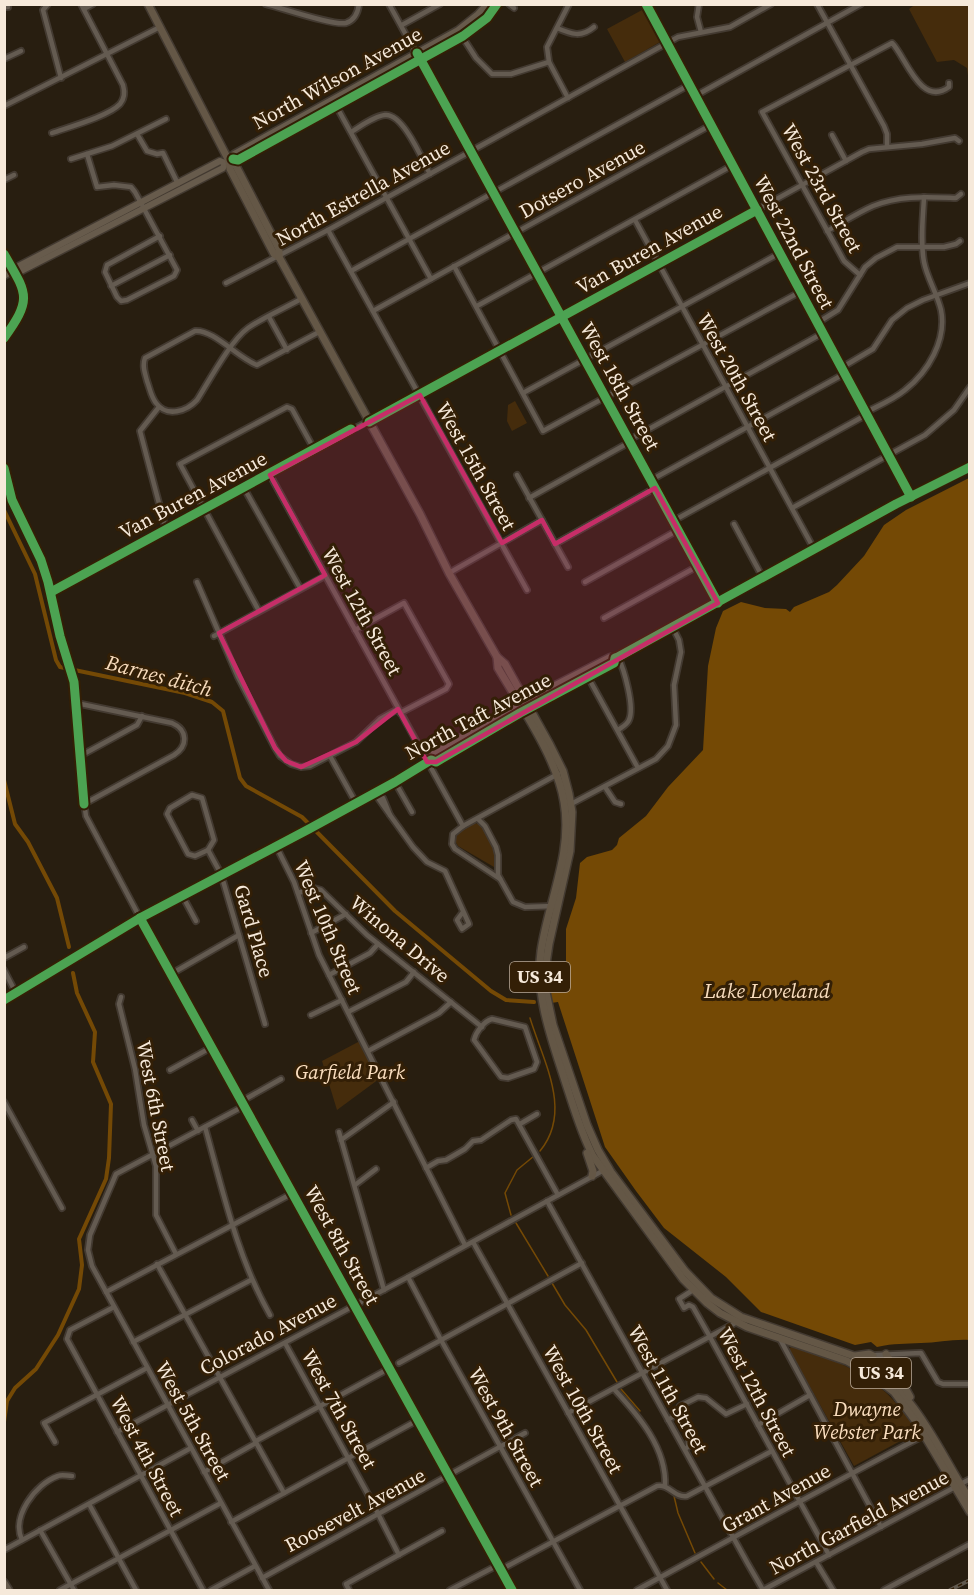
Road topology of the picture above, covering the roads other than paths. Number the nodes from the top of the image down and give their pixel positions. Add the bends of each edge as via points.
1 (48, 4) edge
2 (93, 4) edge
3 (148, 4) edge
4 (266, 4) edge
5 (359, 4) edge
6 (389, 4) edge
7 (440, 4) edge
8 (487, 4) edge
9 (497, 4) edge
10 (569, 4) edge
11 (646, 4) edge
12 (699, 4) edge
13 (771, 4) edge
14 (817, 4) edge
15 (861, 4) edge
16 (83, 7) edge
17 (828, 23) junction
18 (402, 25) junction
19 (159, 27) junction
20 (557, 27) junction
21 (594, 27) dead end
22 (701, 32) junction
23 (461, 33) junction
24 (667, 44) junction
25 (21, 51) dead end
26 (417, 53) junction
27 (107, 54) junction
28 (4, 59) edge
29 (421, 60) junction
30 (549, 62) junction
31 (850, 66) junction
32 (61, 78) junction
33 (949, 83) dead end
34 (689, 85) junction
35 (695, 96) junction
36 (568, 98) junction
37 (335, 103) junction
38 (4, 106) edge
39 (309, 113) junction
40 (166, 119) dead end
41 (711, 125) junction
42 (289, 132) junction
43 (351, 132) junction
44 (52, 133) dead end
45 (137, 134) junction
46 (832, 135) dead end
47 (959, 141) dead end
48 (888, 147) junction
49 (471, 152) junction
50 (87, 154) junction
51 (71, 159) dead end
52 (229, 161) junction
53 (846, 161) junction
54 (733, 165) junction
55 (430, 174) junction
56 (14, 175) dead end
57 (4, 180) edge
58 (178, 184) junction
59 (802, 186) junction
60 (493, 192) junction
61 (961, 194) dead end
62 (387, 197) junction
63 (924, 197) junction
64 (143, 205) junction
65 (757, 210) junction
66 (635, 220) junction
67 (328, 230) junction
68 (827, 231) junction
69 (515, 232) junction
70 (160, 236) junction
71 (409, 239) junction
72 (960, 241) dead end
73 (923, 246) junction
74 (780, 253) junction
75 (4, 254) edge
76 (170, 255) junction
77 (279, 257) junction
78 (659, 264) junction
79 (454, 266) junction
80 (14, 271) junction
81 (351, 271) junction
82 (537, 272) junction
83 (860, 275) junction
84 (4, 276) edge
85 (431, 279) junction
86 (226, 283) dead end
87 (969, 283) edge
88 (111, 286) junction
89 (800, 292) junction
90 (936, 295) junction
91 (301, 299) junction
92 (477, 306) junction
93 (682, 306) junction
94 (373, 311) junction
95 (268, 317) junction
96 (562, 317) junction
97 (817, 323) junction
98 (319, 332) junction
99 (822, 333) junction
100 (4, 338) edge
101 (702, 344) junction
102 (230, 349) junction
103 (286, 350) junction
104 (501, 351) junction
105 (585, 360) junction
106 (841, 368) junction
107 (844, 375) junction
108 (725, 386) junction
109 (969, 387) edge
110 (524, 393) junction
111 (420, 395) junction
112 (606, 397) junction
113 (159, 407) junction
114 (865, 414) junction
115 (369, 422) junction
116 (748, 427) junction
117 (629, 441) junction
118 (314, 449) junction
119 (888, 456) junction
120 (969, 467) edge
121 (4, 468) edge
122 (770, 468) junction
123 (270, 475) junction
124 (517, 475) dead end
125 (651, 480) junction
126 (244, 488) junction
127 (655, 488) junction
128 (910, 497) junction
129 (529, 498) junction
130 (792, 508) junction
131 (204, 510) junction
132 (542, 520) junction
133 (673, 521) junction
134 (734, 524) dead end
135 (166, 530) junction
136 (678, 530) junction
137 (502, 543) junction
138 (555, 544) junction
139 (814, 549) junction
140 (698, 566) junction
141 (568, 567) dead end
142 (449, 573) junction
143 (326, 576) junction
144 (763, 578) junction
145 (197, 582) dead end
146 (585, 582) dead end
147 (300, 588) junction
148 (528, 590) dead end
149 (51, 592) junction
150 (718, 603) junction
151 (259, 611) junction
152 (604, 618) dead end
153 (673, 628) junction
154 (355, 630) junction
155 (217, 634) junction
156 (616, 658) junction
157 (588, 677) junction
158 (522, 702) junction
159 (76, 703) junction
160 (527, 710) junction
161 (399, 711) junction
162 (142, 716) junction
163 (618, 730) junction
164 (80, 756) junction
165 (330, 756) junction
166 (429, 761) junction
167 (639, 768) junction
168 (560, 773) junction
169 (395, 782) junction
170 (605, 786) junction
171 (377, 793) junction
172 (356, 803) junction
173 (84, 804) junction
174 (621, 804) dead end
175 (568, 805) junction
176 (412, 812) dead end
177 (478, 819) junction
178 (463, 826) junction
179 (276, 846) junction
180 (208, 850) junction
181 (221, 874) junction
182 (500, 879) junction
183 (298, 893) junction
184 (182, 895) junction
185 (555, 906) junction
186 (463, 912) dead end
187 (345, 914) junction
188 (140, 918) junction
189 (196, 921) dead end
190 (311, 933) junction
191 (239, 935) junction
192 (378, 944) junction
193 (24, 947) dead end
194 (4, 958) edge
195 (4, 970) edge
196 (414, 972) junction
197 (171, 974) junction
198 (329, 975) junction
199 (16, 993) junction
200 (121, 997) dead end
201 (4, 1000) edge
202 (342, 1000) junction
203 (451, 1002) junction
204 (348, 1012) junction
205 (311, 1015) dead end
206 (265, 1024) dead end
207 (482, 1027) junction
208 (212, 1047) junction
209 (368, 1051) junction
210 (170, 1070) dead end
211 (281, 1079) dead end
212 (4, 1102) edge
213 (394, 1102) junction
214 (243, 1103) junction
215 (537, 1114) dead end
216 (192, 1120) dead end
217 (520, 1124) junction
218 (205, 1127) junction
219 (198, 1131) junction
220 (339, 1132) dead end
221 (341, 1140) junction
222 (587, 1145) junction
223 (154, 1154) junction
224 (426, 1168) junction
225 (376, 1169) dead end
226 (605, 1169) junction
227 (592, 1176) junction
228 (355, 1185) junction
229 (293, 1193) junction
230 (558, 1195) junction
231 (548, 1201) junction
232 (62, 1208) dead end
233 (233, 1224) junction
234 (375, 1230) dead end
235 (368, 1233) junction
236 (473, 1242) junction
237 (465, 1245) junction
238 (176, 1254) junction
239 (582, 1263) junction
240 (157, 1264) junction
241 (408, 1277) junction
242 (251, 1280) junction
243 (384, 1290) junction
244 (693, 1290) junction
245 (106, 1292) junction
246 (705, 1292) junction
247 (508, 1304) junction
248 (355, 1305) junction
249 (114, 1307) junction
250 (185, 1315) junction
251 (270, 1315) dead end
252 (737, 1322) junction
253 (780, 1335) junction
254 (710, 1337) junction
255 (441, 1341) junction
256 (133, 1342) junction
257 (285, 1342) junction
258 (794, 1343) junction
259 (786, 1351) junction
260 (886, 1354) junction
261 (853, 1356) junction
262 (873, 1356) junction
263 (399, 1363) dead end
264 (865, 1367) junction
265 (147, 1368) junction
266 (390, 1368) junction
267 (643, 1373) junction
268 (219, 1378) junction
269 (969, 1384) edge
270 (614, 1389) junction
271 (97, 1395) junction
272 (810, 1395) junction
273 (747, 1404) junction
274 (168, 1405) junction
275 (320, 1406) junction
276 (914, 1407) junction
277 (568, 1413) junction
278 (676, 1414) junction
279 (668, 1419) junction
280 (418, 1420) junction
281 (758, 1425) junction
282 (117, 1432) junction
283 (525, 1433) dead end
284 (927, 1433) junction
285 (55, 1442) dead end
286 (256, 1442) junction
287 (500, 1447) junction
288 (191, 1448) junction
289 (685, 1449) junction
290 (772, 1450) junction
291 (348, 1458) junction
292 (204, 1472) junction
293 (852, 1472) junction
294 (72, 1476) dead end
295 (141, 1476) junction
296 (448, 1476) junction
297 (969, 1479) edge
298 (665, 1486) junction
299 (705, 1486) junction
300 (957, 1486) junction
301 (284, 1493) junction
302 (969, 1500) edge
303 (799, 1501) junction
304 (221, 1503) junction
305 (89, 1504) junction
306 (620, 1505) junction
307 (969, 1512) edge
308 (378, 1514) junction
309 (231, 1522) junction
310 (881, 1527) junction
311 (40, 1530) junction
312 (170, 1531) junction
313 (442, 1531) dead end
314 (734, 1539) junction
315 (22, 1540) junction
316 (552, 1542) junction
317 (969, 1544) edge
318 (4, 1550) edge
319 (399, 1555) junction
320 (829, 1555) junction
321 (119, 1559) junction
322 (816, 1562) junction
323 (255, 1566) junction
324 (499, 1567) junction
325 (262, 1578) junction
326 (660, 1578) junction
327 (4, 1582) edge
328 (72, 1588) edge
329 (9, 1590) edge
330 (60, 1590) edge
331 (136, 1590) edge
332 (203, 1590) edge
333 (211, 1590) edge
334 (269, 1590) edge
335 (349, 1590) edge
336 (450, 1590) edge
337 (512, 1590) edge
338 (580, 1590) edge
339 (637, 1590) edge
340 (667, 1590) edge
341 (763, 1590) edge
342 (833, 1590) edge
343 (884, 1590) edge

1 - 32 street via 43,10
2 - 16 street
3 - 19 highway, US 34
4 - 5 street via 340,24 353,19
6 - 18 street
7 - 18 street
8 - 23 main road, North Wilson Avenue
9 - 23 main road, North Wilson Avenue via 487,18
10 - 20 street
11 - 24 street, West 22nd Street
12 - 22 street
13 - 22 street, North Estrella Avenue via 730,27
14 - 17 street
15 - 17 street
16 - 27 street
17 - 31 street
17 - 35 street
18 - 26 street
19 - 27 street
19 - 52 highway, US 34
20 - 21 street via 577,34
20 - 30 street via 547,47
22 - 24 street, North Estrella Avenue
23 - 26 main road, North Wilson Avenue
23 - 29 main road, North Wilson Avenue
23 - 30 street via 476,58 492,74 511,74
24 - 34 street, West 22nd Street
24 - 36 street, North Estrella Avenue
25 - 28 street
26 - 29 street, West 18th Street
26 - 37 main road, North Wilson Avenue
27 - 32 street
27 - 44 street via 124,89 120,105
29 - 37 main road, North Wilson Avenue
29 - 49 street, West 18th Street
30 - 36 street
31 - 33 street via 894,44 921,84 936,91 945,90
31 - 48 street via 884,126
31 - 59 street, West 23rd Street via 762,112
32 - 38 street
34 - 35 street, West 22nd Street
34 - 60 street
35 - 41 street, West 22nd Street
36 - 49 street, North Estrella Avenue
37 - 39 main road, North Wilson Avenue
37 - 42 main road, North Wilson Avenue
37 - 43 street
39 - 42 main road
39 - 52 main road, North Wilson Avenue via 234,154
40 - 45 street
41 - 54 street, West 22nd Street
41 - 69 street, Dotsero Avenue
42 - 52 main road, North Wilson Avenue via 238,160
43 - 55 street via 382,115 396,117
43 - 62 street
45 - 50 street
45 - 58 street via 147,151 163,153
46 - 53 street
47 - 48 street, Van Buren Avenue via 957,138
48 - 53 street, Van Buren Avenue via 866,150
49 - 55 street, North Estrella Avenue
49 - 60 street, West 18th Street
50 - 51 street
50 - 64 street via 97,187 131,187
52 - 58 main road, North Wilson Avenue
52 - 64 main road, North Wilson Avenue via 223,168
52 - 77 highway, US 34 via 236,166 279,249
53 - 59 street, Van Buren Avenue
54 - 65 street, West 22nd Street
54 - 66 street
55 - 62 street, North Estrella Avenue
56 - 57 street
58 - 64 main road, North Wilson Avenue
59 - 65 street, Van Buren Avenue
59 - 68 street, West 23rd Street
60 - 69 street, West 18th Street
60 - 71 street
61 - 63 street via 956,198
62 - 67 street, North Estrella Avenue
62 - 71 street
63 - 68 street via 875,205
63 - 73 street
64 - 70 street
64 - 80 main road, North Wilson Avenue
65 - 74 street, West 22nd Street
65 - 78 street, Van Buren Avenue
66 - 78 street, West 20th Street
66 - 82 street
67 - 77 street, North Estrella Avenue
67 - 81 street, West 15th Street
68 - 83 street, West 23rd Street via 847,265
69 - 79 street, Dotsero Avenue
69 - 82 street, West 18th Street
70 - 76 street
70 - 88 street via 107,265 105,272
71 - 81 street
71 - 85 street
72 - 73 street via 953,245
73 - 83 street via 894,248 871,262
73 - 90 street via 924,263
74 - 89 street, West 22nd Street
74 - 93 street
75 - 80 street
76 - 88 street
76 - 88 street via 177,270 174,276 123,301
77 - 86 street, North Estrella Avenue
77 - 91 highway, US 34
78 - 93 street, West 20th Street
78 - 96 street, Van Buren Avenue
79 - 85 street, Dotsero Avenue
79 - 92 street
80 - 84 main road, North Wilson Avenue
80 - 100 street via 23,290 24,304
81 - 94 street, West 15th Street
82 - 92 street
82 - 96 street, West 18th Street
83 - 97 street via 838,310
85 - 94 street, Dotsero Avenue
87 - 90 street
89 - 97 street, West 22nd Street
89 - 101 street
90 - 106 street via 901,312 873,349
90 - 114 street via 943,328 929,360 905,390
91 - 95 street
91 - 98 highway, US 34
92 - 104 street
93 - 101 street, West 20th Street
93 - 105 street
94 - 111 street, West 15th Street
95 - 102 street via 239,335
95 - 103 street
96 - 104 street, Van Buren Avenue
96 - 105 street, West 18th Street
97 - 99 street, West 22nd Street
98 - 103 street
98 - 115 highway, US 34
99 - 106 street, West 22nd Street
99 - 108 street
101 - 108 street, West 20th Street
101 - 112 street
102 - 103 street via 257,365
102 - 113 street via 190,407 181,412
102 - 113 street via 195,331 149,354 144,368
104 - 110 street
104 - 111 street, Van Buren Avenue
105 - 110 street
105 - 112 street, West 18th Street
106 - 107 street, West 22nd Street
107 - 114 street, West 22nd Street
107 - 116 street
108 - 116 street, West 20th Street
108 - 117 street
109 - 119 street via 937,426
110 - 112 street via 543,431
111 - 115 street, Van Buren Avenue
111 - 137 street, West 15th Street
112 - 117 street, West 18th Street
113 - 135 street via 140,431
114 - 119 street, West 22nd Street
114 - 122 street
115 - 118 street, Van Buren Avenue
115 - 142 highway, US 34
116 - 122 street, West 20th Street
116 - 125 street
117 - 125 street, West 18th Street
117 - 129 street
118 - 123 street, Van Buren Avenue
118 - 131 street via 292,409 287,407 181,462
119 - 128 street, West 22nd Street
119 - 130 street
120 - 128 main road, North Taft Avenue
121 - 149 street, West 8th Street via 12,500 41,560
122 - 130 street, West 20th Street
122 - 133 street
123 - 126 street, Van Buren Avenue
123 - 143 street, West 12th Street
124 - 129 street
125 - 127 street, West 18th Street
126 - 131 street, Van Buren Avenue
126 - 147 street
127 - 133 street, West 18th Street
127 - 138 street
128 - 139 main road, North Taft Avenue
129 - 132 street
130 - 139 street, West 20th Street
131 - 135 street, Van Buren Avenue
131 - 151 street
132 - 137 street
132 - 138 street
133 - 136 street, West 18th Street
134 - 144 street
135 - 149 street, Van Buren Avenue
136 - 140 street, West 18th Street
136 - 146 street
137 - 142 street
137 - 148 street, West 15th Street
138 - 141 street
139 - 144 main road, North Taft Avenue
140 - 150 street, West 18th Street
140 - 152 street
142 - 158 highway, US 34 via 497,657 498,668
143 - 147 street
143 - 154 street, West 12th Street
144 - 150 main road, North Taft Avenue
145 - 155 street
147 - 151 street
149 - 159 street, West 8th Street
150 - 153 main road, North Taft Avenue
151 - 155 street
153 - 156 main road, North Taft Avenue
153 - 167 street via 681,648 674,685 676,725 660,756
154 - 161 street, West 12th Street
154 - 161 street via 404,603 449,684
155 - 165 street via 280,756 305,767
156 - 157 main road, North Taft Avenue via 614,663
156 - 158 main road, North Taft Avenue via 610,657
156 - 163 street via 626,673 630,714
157 - 160 main road, North Taft Avenue
157 - 163 street
158 - 160 highway, US 34
158 - 166 main road, North Taft Avenue via 432,754
159 - 162 street
159 - 164 street, West 8th Street
160 - 166 main road, North Taft Avenue via 436,762
160 - 168 highway, US 34
161 - 165 street via 380,719 356,742
161 - 166 street, West 12th Street
162 - 164 street via 139,724
162 - 173 street via 174,724 184,737 182,748
163 - 167 street
164 - 173 street, West 8th Street
165 - 172 street
166 - 169 main road, North Taft Avenue
166 - 178 street, West 12th Street
167 - 170 street
168 - 175 highway, US 34
168 - 177 street
169 - 171 main road, North Taft Avenue
169 - 176 street
170 - 174 street via 615,802
170 - 175 street
171 - 172 main road, North Taft Avenue
171 - 186 street via 413,847 427,862 445,871
172 - 179 main road, North Taft Avenue
173 - 188 street, West 8th Street via 86,816
175 - 185 highway, US 34 via 570,851
177 - 178 street
177 - 182 street via 496,846
178 - 182 street via 452,836 453,846
179 - 181 main road, North Taft Avenue
179 - 183 street, West 10th Street
180 - 180 street via 195,856 188,854 167,814 192,795 202,798 214,840
180 - 181 street, Gard Place
181 - 184 main road, North Taft Avenue
181 - 191 street, Gard Place
182 - 185 street via 515,904
183 - 187 street, Winona Drive via 319,889
183 - 190 street, West 10th Street
184 - 188 main road, North Taft Avenue
184 - 189 street
185 - 222 highway, US 34 via 542,950 541,995 546,1022
185 - 226 highway, US 34 via 546,964 548,1001
187 - 190 street
187 - 192 street, Winona Drive
188 - 197 street, West 8th Street
188 - 199 main road, North Taft Avenue
190 - 198 street, West 10th Street
191 - 197 street
191 - 206 street, Gard Place
192 - 196 street, Winona Drive
192 - 198 street
193 - 194 street
195 - 199 street
196 - 203 street, Winona Drive
196 - 204 street via 406,982
197 - 208 street, West 8th Street
198 - 202 street, West 10th Street
199 - 201 main road, North Taft Avenue
200 - 223 street, West 6th Street via 119,1004 146,1133
202 - 204 street, West 10th Street
202 - 205 street
203 - 207 street, Winona Drive
203 - 209 street via 442,1011
204 - 209 street, West 10th Street
207 - 207 street via 475,1035 475,1043 501,1077 536,1068 525,1027 492,1020
208 - 210 street
208 - 214 street, West 8th Street
209 - 213 street, West 10th Street
211 - 214 street
212 - 232 street
213 - 221 street
213 - 224 street, West 10th Street
214 - 218 street
214 - 229 street, West 8th Street
215 - 217 street
216 - 219 street
217 - 224 street via 514,1119
217 - 230 street
218 - 219 street
218 - 233 street
219 - 223 street
220 - 221 street
221 - 228 street
222 - 226 highway, US 34
222 - 227 highway
223 - 238 street, West 6th Street via 156,1215
223 - 245 street, West 5th Street via 114,1177 90,1234 92,1266
224 - 237 street, West 10th Street
225 - 228 street
226 - 227 street
226 - 244 highway, US 34
226 - 246 highway, US 34
227 - 230 street
228 - 235 street
229 - 233 street
229 - 248 street, West 8th Street
230 - 231 street
231 - 236 street
231 - 239 street, West 11th Street
233 - 238 street
233 - 242 street
234 - 235 street
235 - 243 street
236 - 237 street, Colorado Avenue
236 - 247 street, West 10th Street
237 - 241 street, Colorado Avenue
238 - 240 street
239 - 247 street
239 - 267 street, West 11th Street
240 - 245 street
240 - 250 street
241 - 243 street, Colorado Avenue
241 - 255 street, West 9th Street
242 - 250 street
242 - 251 street
243 - 248 street, Colorado Avenue
244 - 246 highway
244 - 252 highway, US 34
244 - 254 street, West 12th Street via 680,1299 684,1308 693,1307
245 - 249 street, West 5th Street
246 - 253 highway, US 34 via 741,1317
247 - 255 street
247 - 277 street, West 10th Street
248 - 257 street, Colorado Avenue
248 - 266 street, West 8th Street
249 - 256 street, West 5th Street
249 - 271 street, West 4th Street via 67,1335
250 - 256 street
250 - 268 street
252 - 253 highway, US 34
252 - 254 street
253 - 258 highway, US 34
253 - 259 street
253 - 261 highway, US 34
254 - 267 street
254 - 273 street, West 12th Street
255 - 263 street
255 - 287 street, West 9th Street
256 - 265 street, West 5th Street
257 - 268 street, Colorado Avenue
257 - 275 street, West 7th Street
258 - 259 highway
258 - 264 highway, US 34
259 - 272 street
260 - 262 street
260 - 269 street via 921,1353 938,1382
260 - 276 highway
261 - 262 highway
261 - 264 highway, US 34
262 - 264 street
264 - 276 highway, US 34 via 896,1386
264 - 284 highway, US 34 via 894,1392
265 - 271 street
265 - 274 street, West 5th Street
266 - 275 street
266 - 280 street, West 8th Street
267 - 270 street
267 - 279 street, West 11th Street
268 - 274 street, Colorado Avenue
268 - 286 street
270 - 277 street
270 - 298 street via 653,1441 664,1470
271 - 282 street, West 4th Street
271 - 285 street via 44,1423
272 - 281 street
272 - 293 street
273 - 278 street via 726,1414 706,1398 698,1397 680,1406
273 - 281 street, West 12th Street
274 - 282 street, Colorado Avenue
274 - 288 street, West 5th Street
275 - 286 street
275 - 291 street, West 7th Street
276 - 284 highway, US 34
277 - 306 street, West 10th Street
278 - 279 street
278 - 289 street via 689,1429
279 - 289 street, West 11th Street
280 - 291 street
280 - 296 street, West 8th Street
281 - 290 street, West 12th Street
282 - 295 street, West 4th Street
283 - 287 street, Roosevelt Avenue
284 - 293 street, Grant Avenue
284 - 300 highway, US 34
286 - 292 street
286 - 301 street
287 - 296 street, Roosevelt Avenue
287 - 316 street, West 9th Street
288 - 292 street, West 5th Street
288 - 295 street
289 - 299 street, West 11th Street
290 - 299 street
290 - 303 street, West 12th Street
291 - 301 street
291 - 308 street, West 7th Street
292 - 304 street, West 5th Street
293 - 303 street, Grant Avenue
293 - 310 street
294 - 315 street via 60,1475 45,1483 29,1501 19,1524
295 - 305 street
295 - 312 street, West 4th Street
296 - 308 street, Roosevelt Avenue
296 - 324 street, West 8th Street
297 - 300 street, North Garfield Avenue
298 - 299 street via 683,1497
298 - 306 street via 657,1486
299 - 314 street, West 11th Street
300 - 302 highway, US 34
300 - 307 highway, US 34
300 - 310 street, North Garfield Avenue
301 - 309 street
303 - 314 street, Grant Avenue
303 - 320 street, West 12th Street
304 - 309 street, West 5th Street
304 - 312 street
305 - 311 street
305 - 321 street
306 - 316 street
306 - 326 street, West 10th Street
308 - 319 street, West 7th Street
308 - 325 street, Roosevelt Avenue
309 - 323 street, West 5th Street
310 - 320 street, North Garfield Avenue
311 - 315 street
311 - 328 street
312 - 321 street
312 - 332 street, West 4th Street
313 - 319 street
314 - 326 street, Grant Avenue
314 - 341 street, West 11th Street
315 - 318 street
316 - 324 street
316 - 338 street, West 9th Street
317 - 343 street
319 - 335 street via 346,1584
320 - 322 street, North Garfield Avenue
321 - 328 street
321 - 331 street
322 - 341 street, North Garfield Avenue
322 - 342 street
323 - 325 street, West 5th Street
323 - 333 street
324 - 336 street
324 - 337 street, West 8th Street
325 - 334 street, West 5th Street
326 - 339 street, Grant Avenue
326 - 340 street, West 10th Street
327 - 329 main road
328 - 330 street

